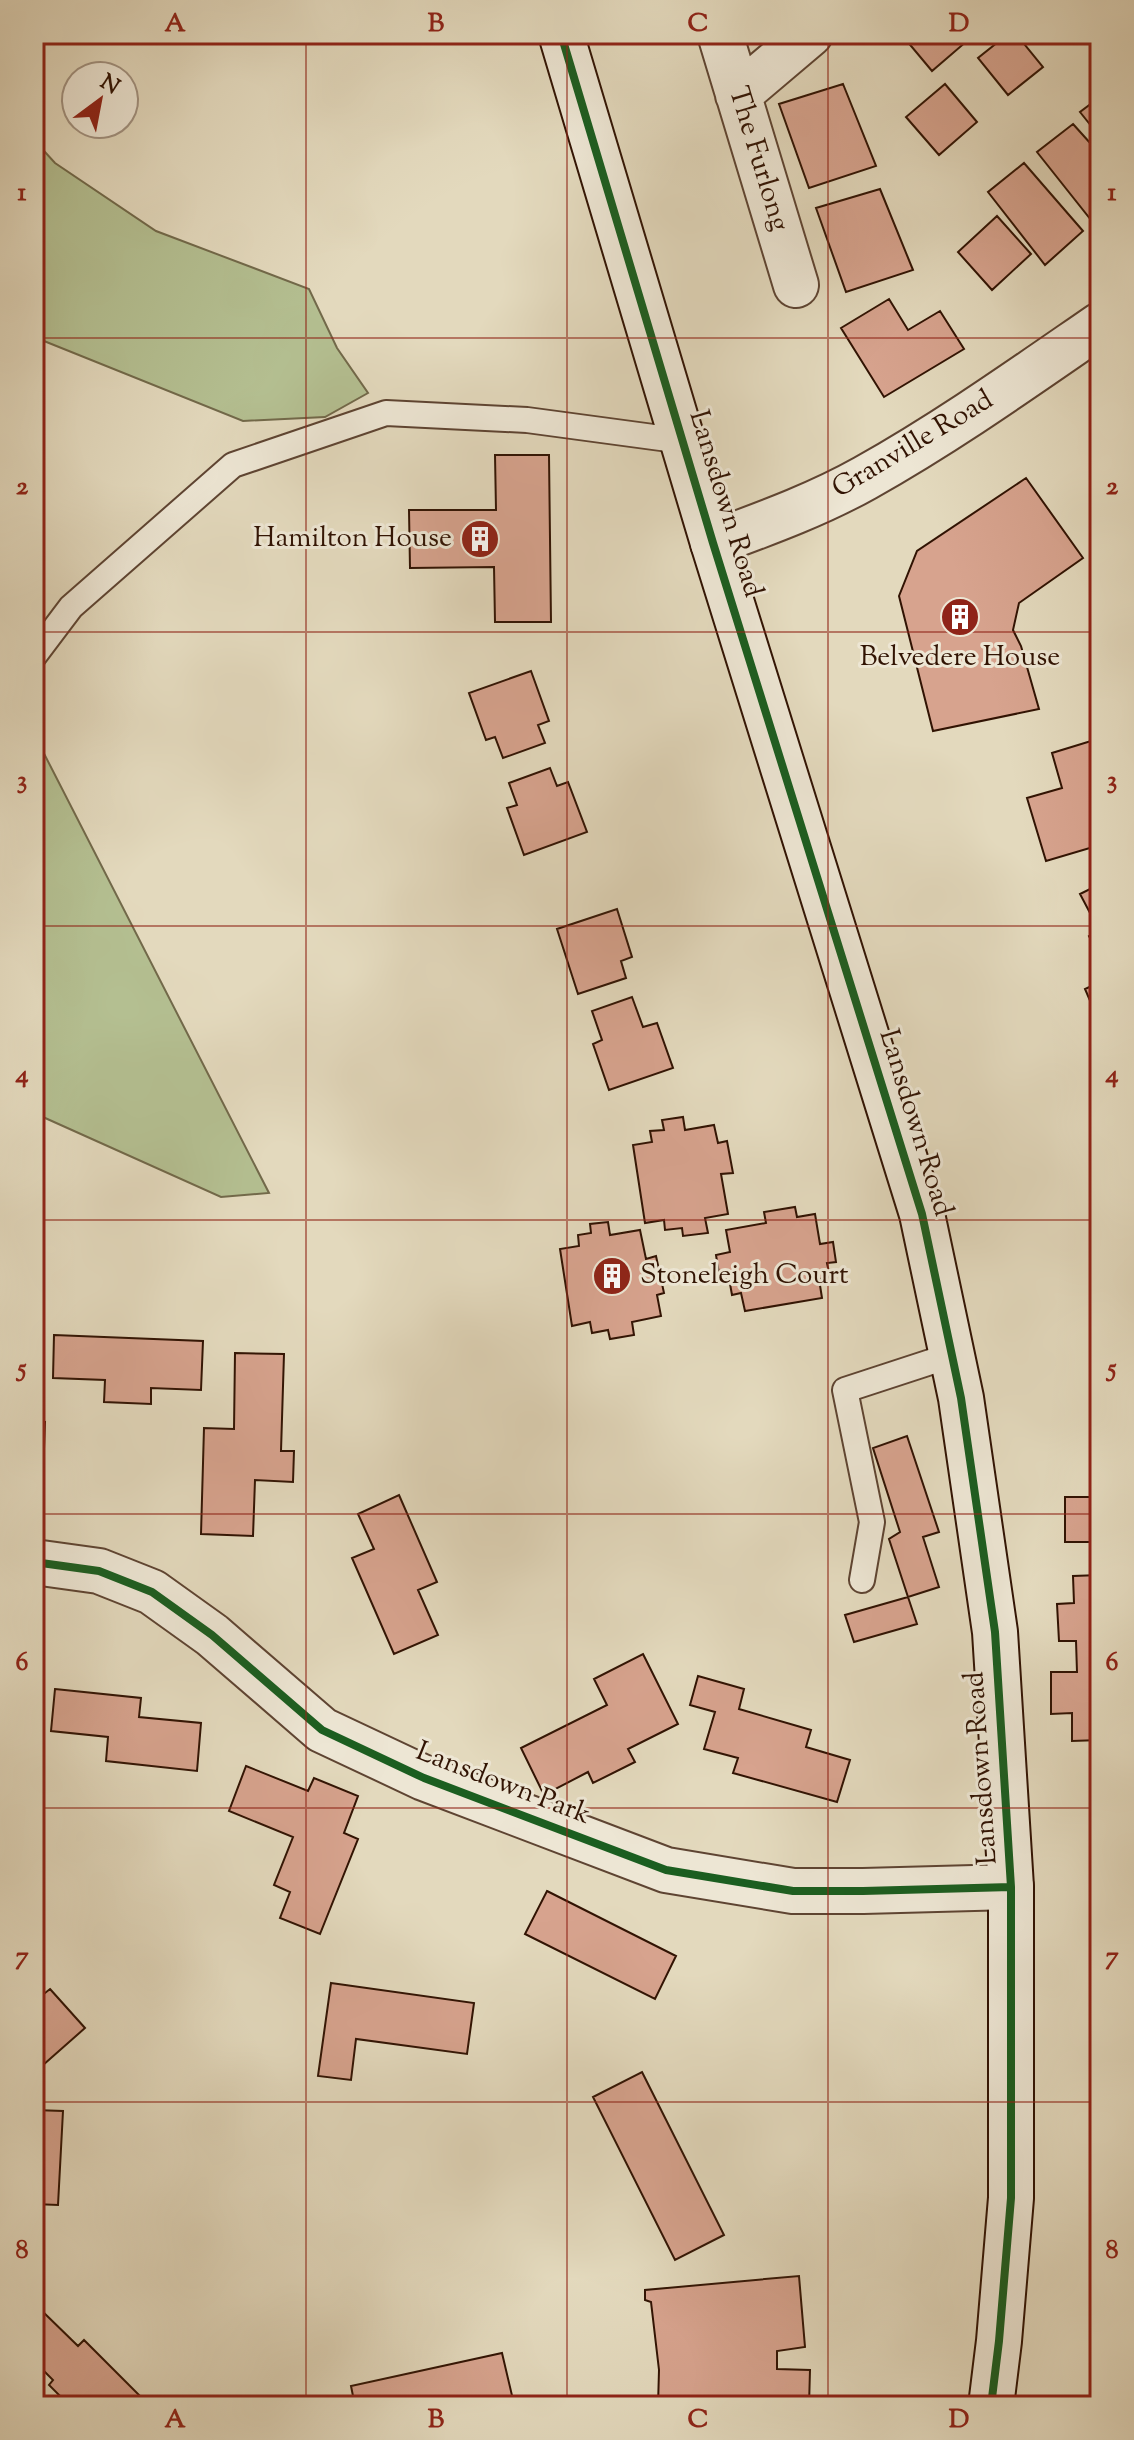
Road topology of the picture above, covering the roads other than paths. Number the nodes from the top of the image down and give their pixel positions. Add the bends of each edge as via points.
1 (561, 34) edge
2 (720, 34) edge
3 (810, 34) edge
4 (738, 95) junction
5 (796, 285) dead end
6 (1100, 325) edge
7 (683, 441) junction
8 (713, 543) junction
9 (34, 656) edge
10 (952, 1355) junction
11 (34, 1562) edge
12 (862, 1580) dead end
13 (1011, 1887) junction
14 (991, 2406) edge

1 - 7 street, Lansdown Road
2 - 4 street, The Furlong
3 - 4 street
4 - 5 street, The Furlong
6 - 8 street, Granville Road via 957,423 862,479
7 - 8 street, Lansdown Road
7 - 9 lane via 527,420 386,413 233,465 71,607
8 - 10 street, Lansdown Road via 922,1214
10 - 12 lane via 845,1390 872,1522
10 - 13 street, Lansdown Road via 995,1632
11 - 13 street, Lansdown Park via 99,1571 152,1592 212,1635 322,1730 424,1778 666,1870 793,1891
13 - 14 street, Lansdown Road via 1011,2198

